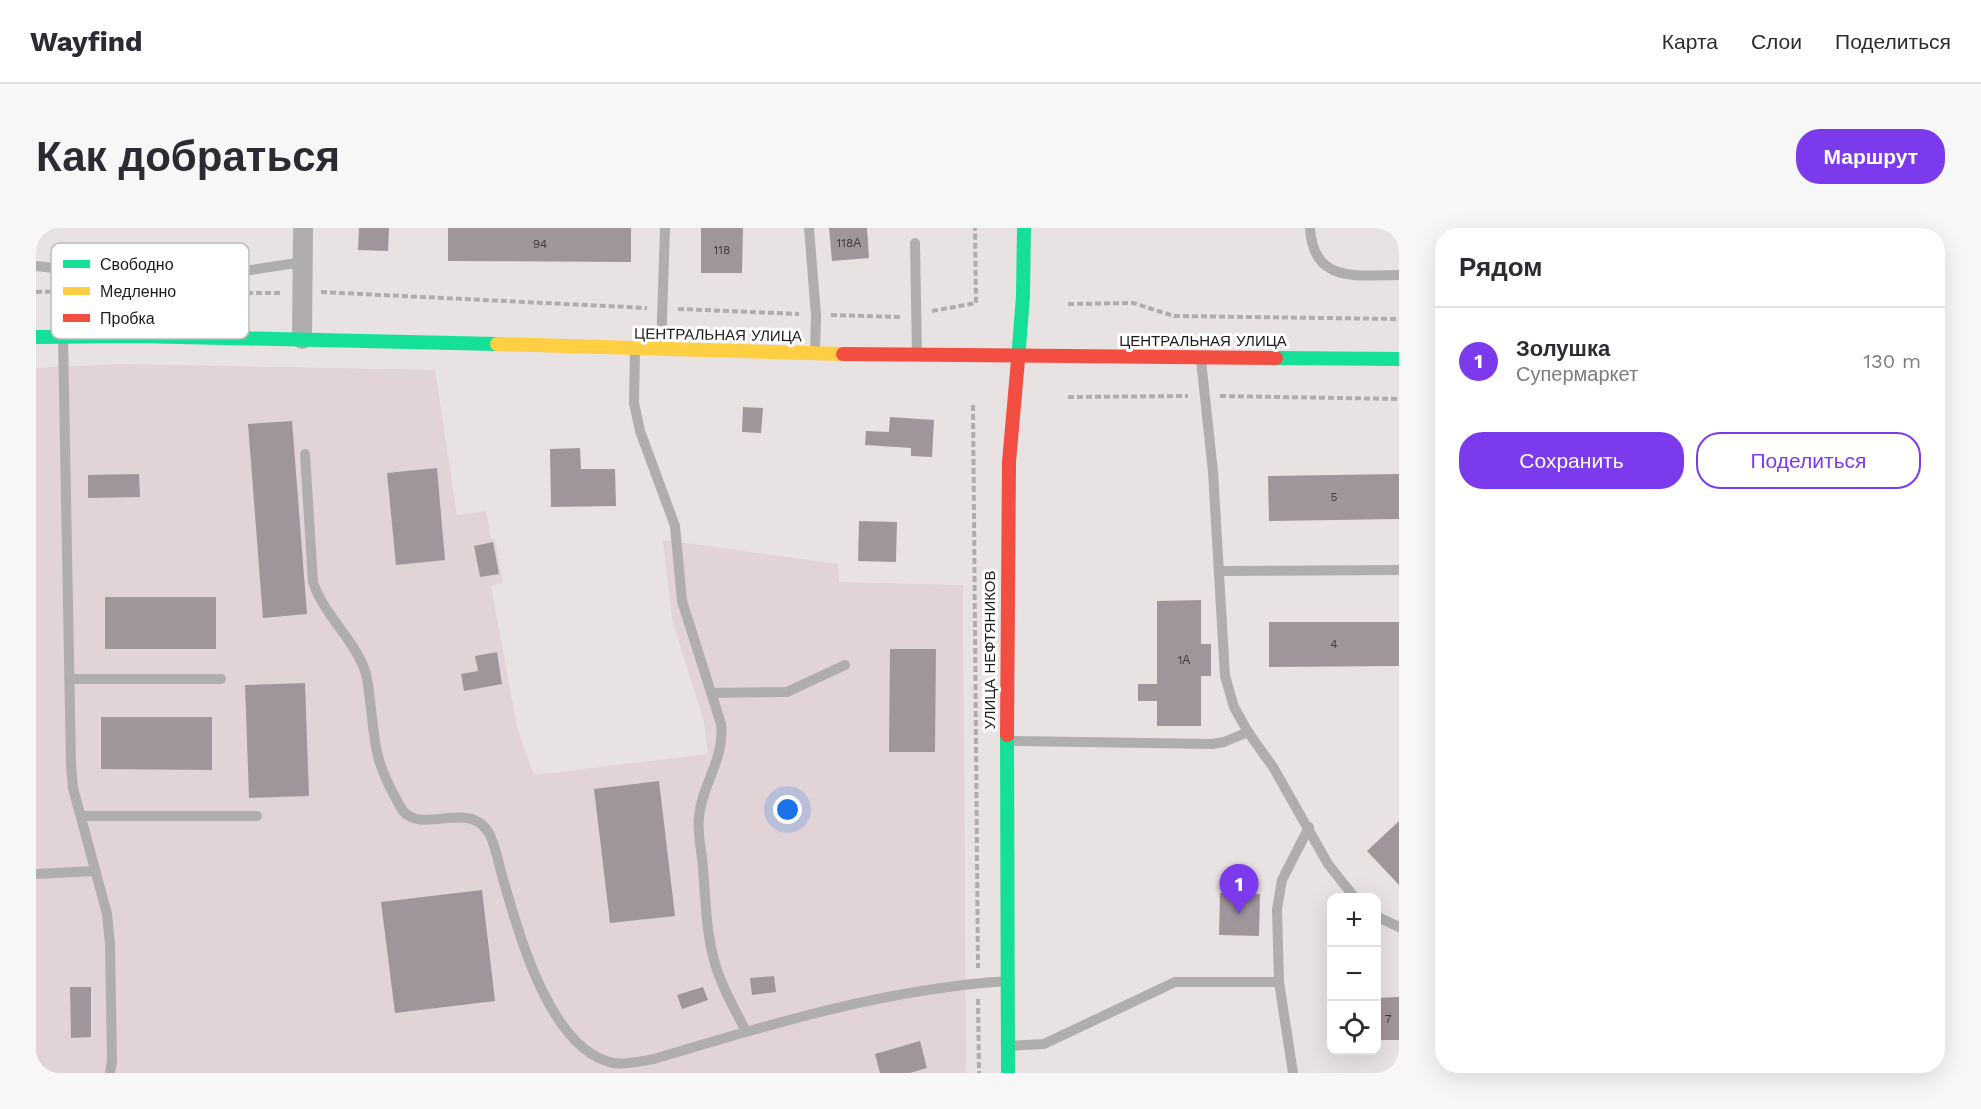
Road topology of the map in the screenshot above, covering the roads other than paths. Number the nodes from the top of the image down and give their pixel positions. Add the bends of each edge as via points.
1 (303, 228) edge
2 (666, 228) edge
3 (809, 228) edge
4 (1024, 228) edge
5 (1310, 228) edge
6 (915, 243) dead end
7 (303, 262) junction
8 (36, 266) edge
9 (51, 268) edge
10 (249, 270) edge
11 (1399, 275) edge
12 (51, 336) edge
13 (36, 337) edge
14 (249, 338) edge
15 (63, 339) edge
16 (302, 339) junction
17 (634, 349) junction
18 (661, 350) junction
19 (815, 354) junction
20 (916, 356) junction
21 (1019, 357) junction
22 (1201, 358) junction
23 (1399, 359) edge
24 (305, 454) dead end
25 (1399, 570) edge
26 (1219, 571) junction
27 (845, 665) dead end
28 (69, 679) junction
29 (221, 679) dead end
30 (712, 693) junction
31 (1248, 732) junction
32 (1006, 741) junction
33 (81, 816) junction
34 (257, 816) dead end
35 (1308, 827) junction
36 (95, 871) junction
37 (36, 874) edge
38 (1352, 893) edge
39 (1381, 918) edge
40 (1399, 927) edge
41 (1008, 981) junction
42 (1279, 982) junction
43 (746, 1031) junction
44 (1008, 1046) junction
45 (110, 1073) edge
46 (1008, 1073) edge
47 (1293, 1073) edge

1 - 7 street
2 - 18 lane
3 - 19 lane
4 - 21 street, УЛИЦА НЕФТЯНИКОВ
5 - 11 lane via 1311,245 1319,260 1333,272
6 - 20 lane
7 - 10 lane
7 - 16 street
8 - 9 lane
12 - 13 street, ЦЕНТРАЛЬНАЯ УЛИЦА
14 - 16 street, ЦЕНТРАЛЬНАЯ УЛИЦА
15 - 28 lane
16 - 17 street, ЦЕНТРАЛЬНАЯ УЛИЦА
17 - 18 street, ЦЕНТРАЛЬНАЯ УЛИЦА
17 - 30 lane via 634,404 640,432 675,526 682,601
18 - 19 street, ЦЕНТРАЛЬНАЯ УЛИЦА
19 - 20 street, ЦЕНТРАЛЬНАЯ УЛИЦА
20 - 21 street, ЦЕНТРАЛЬНАЯ УЛИЦА
21 - 22 street, ЦЕНТРАЛЬНАЯ УЛИЦА
21 - 32 street, УЛИЦА НЕФТЯНИКОВ via 1009,462
22 - 23 street, ЦЕНТРАЛЬНАЯ УЛИЦА
22 - 26 lane via 1214,472
24 - 43 lane via 313,582 318,598 364,669 376,757 382,773 403,812 411,818 462,817 476,822 489,834 526,950 562,1027 600,1059 615,1063 654,1059
25 - 26 lane
26 - 31 lane via 1225,676 1234,707
27 - 30 lane via 787,692
28 - 29 lane
28 - 33 lane via 73,788
30 - 43 lane via 723,738 698,819 709,930 720,978
31 - 32 lane via 1212,744
31 - 35 lane
32 - 41 street, УЛИЦА НЕФТЯНИКОВ
33 - 34 lane
33 - 36 lane
35 - 38 lane
35 - 42 lane via 1282,880 1277,909
36 - 37 lane
36 - 45 lane via 107,914 110,944
39 - 40 lane
41 - 43 lane via 872,999
41 - 44 street, УЛИЦА НЕФТЯНИКОВ
42 - 44 lane via 1175,982 1044,1044
42 - 47 lane
44 - 46 street, УЛИЦА НЕФТЯНИКОВ

